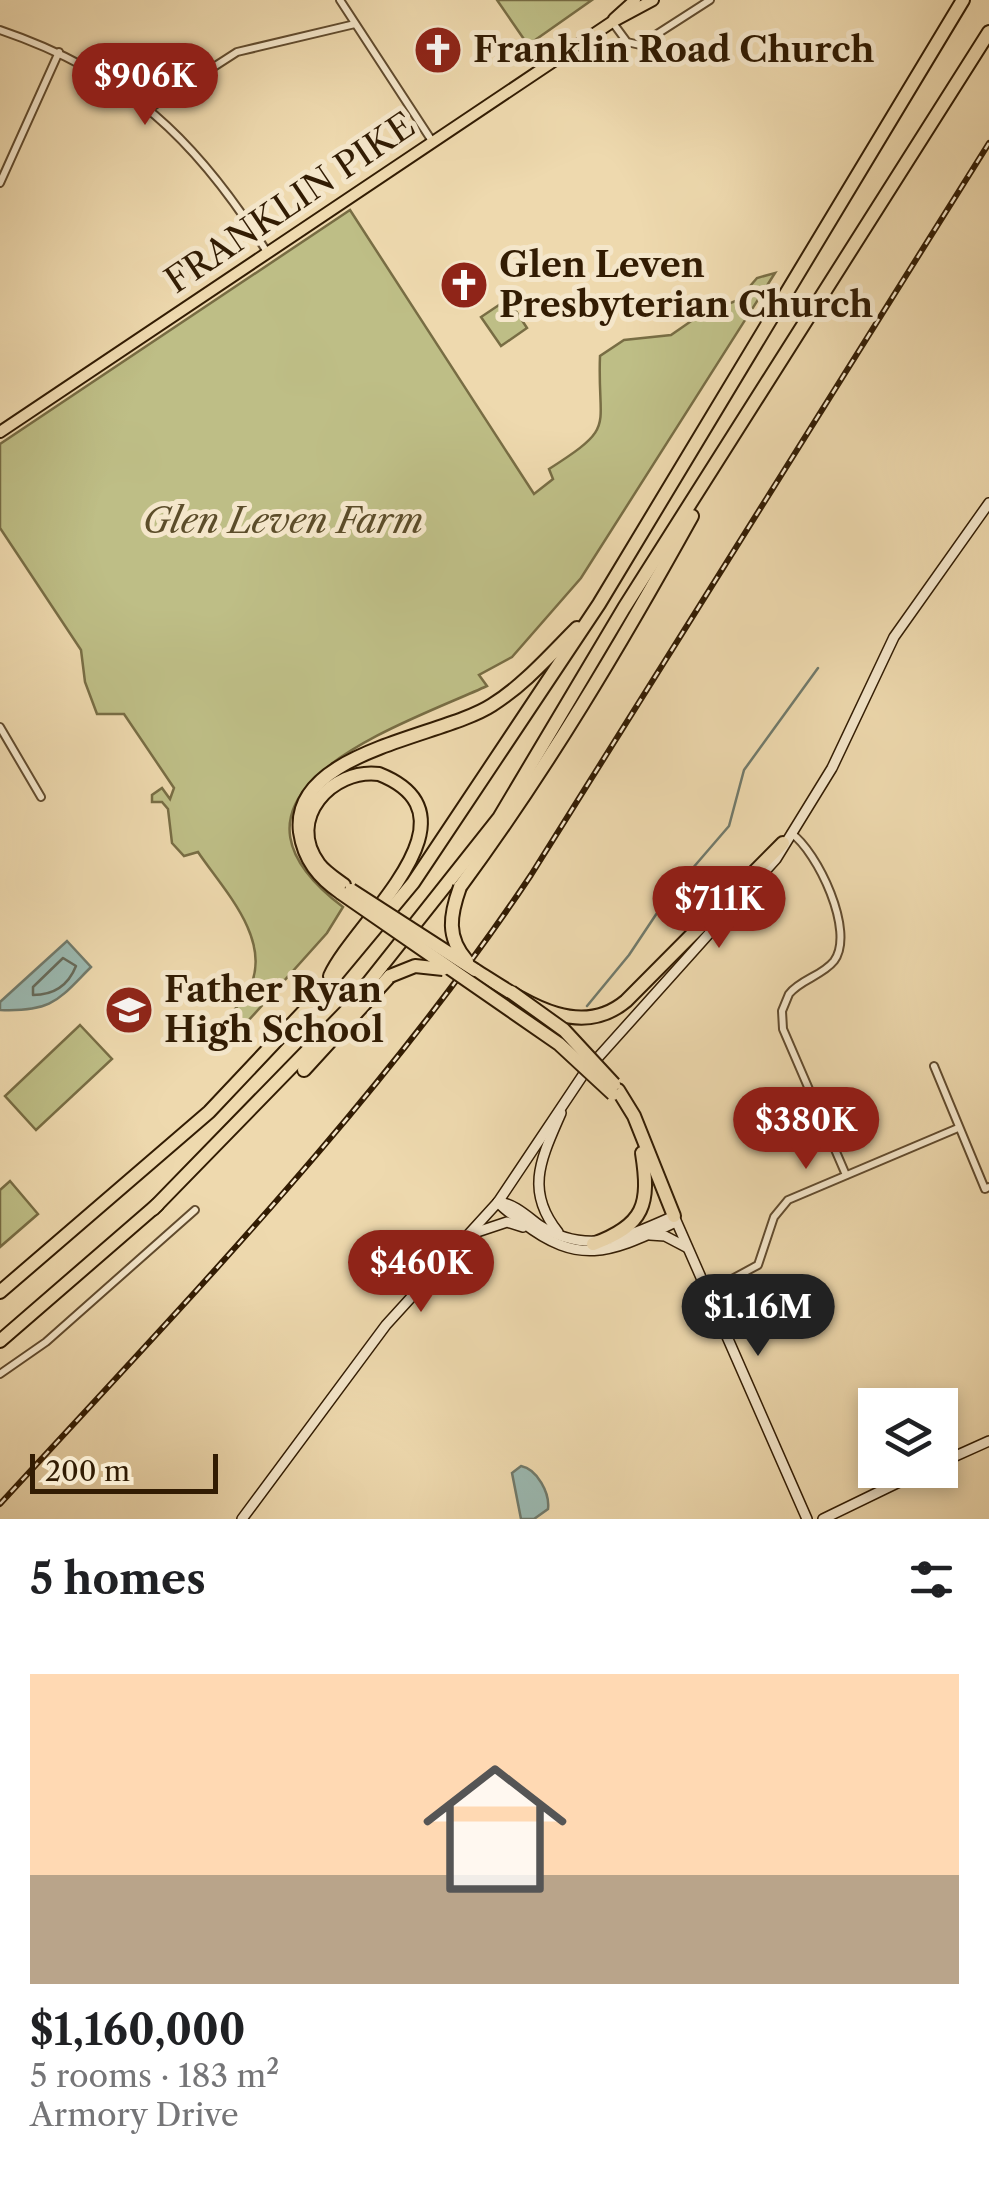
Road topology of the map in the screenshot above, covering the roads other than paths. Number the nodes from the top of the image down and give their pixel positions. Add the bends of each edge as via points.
1 (340, 0) edge
2 (635, 0) edge
3 (653, 0) edge
4 (710, 0) edge
5 (963, 0) edge
6 (612, 22) junction
7 (355, 24) junction
8 (0, 30) edge
9 (989, 32) edge
10 (989, 40) edge
11 (59, 52) junction
12 (958, 81) junction
13 (150, 108) junction
14 (432, 141) junction
15 (0, 183) edge
16 (267, 252) junction
17 (756, 400) junction
18 (0, 432) edge
19 (989, 502) edge
20 (599, 604) junction
21 (0, 727) edge
22 (41, 797) dead end
23 (786, 838) junction
24 (342, 889) junction
25 (471, 976) junction
26 (324, 990) junction
27 (510, 992) junction
28 (934, 1066) dead end
29 (570, 1092) junction
30 (616, 1092) junction
31 (958, 1128) junction
32 (642, 1153) junction
33 (846, 1175) junction
34 (989, 1187) edge
35 (498, 1202) junction
36 (153, 1208) junction
37 (195, 1210) dead end
38 (675, 1219) junction
39 (533, 1231) junction
40 (560, 1234) junction
41 (647, 1235) junction
42 (466, 1238) junction
43 (594, 1244) junction
44 (688, 1249) junction
45 (0, 1292) edge
46 (708, 1292) junction
47 (0, 1341) edge
48 (0, 1374) edge
49 (989, 1441) edge
50 (958, 1455) edge
51 (887, 1488) edge
52 (242, 1519) edge
53 (807, 1519) edge
54 (823, 1519) edge

1 - 7 street
2 - 6 main road, FRANKLIN PIKE
3 - 6 main road, FRANKLIN PIKE
4 - 6 street via 638,45
5 - 20 highway
6 - 14 main road, FRANKLIN PIKE
7 - 13 street via 238,52
7 - 14 street
8 - 11 street
9 - 12 highway
10 - 12 highway
11 - 13 street
11 - 15 street
12 - 17 highway
13 - 16 street via 215,174
14 - 16 main road, FRANKLIN PIKE
16 - 18 main road, FRANKLIN PIKE
17 - 25 highway, bridge via 566,733 460,886 451,932
17 - 36 highway via 465,864 320,1040
19 - 23 main road via 903,622 832,768
20 - 24 highway via 491,706 358,756 317,784 301,812 301,840 313,867
20 - 26 highway via 413,883
21 - 22 street
23 - 27 highway, bridge via 604,1016 566,1018
23 - 29 main road via 776,859
23 - 33 street via 808,848 842,938 831,964 789,994 782,1024
24 - 25 highway, bridge
24 - 26 highway via 312,850 308,825 314,805 343,779 380,774 416,803 421,841 342,951
25 - 27 highway
25 - 30 highway, bridge
25 - 36 highway, bridge via 434,965 390,976 247,1126
26 - 45 highway via 184,1137
27 - 30 highway, bridge via 564,1030
28 - 31 street
29 - 35 main road
29 - 40 main road via 536,1180 541,1207
30 - 32 highway
30 - 38 highway via 634,1116
31 - 33 street
31 - 34 street
32 - 38 highway
32 - 43 highway via 647,1188 639,1214 620,1233
33 - 46 street via 785,1202 758,1265
35 - 39 main road
35 - 40 main road
35 - 42 main road
36 - 47 highway
37 - 48 street via 46,1342
38 - 41 main road
38 - 43 main road
38 - 44 main road
39 - 41 main road via 592,1253
39 - 42 main road via 491,1223
40 - 43 main road
41 - 44 main road
42 - 52 main road via 386,1325
44 - 46 main road
46 - 53 main road
49 - 50 main road
51 - 54 main road

